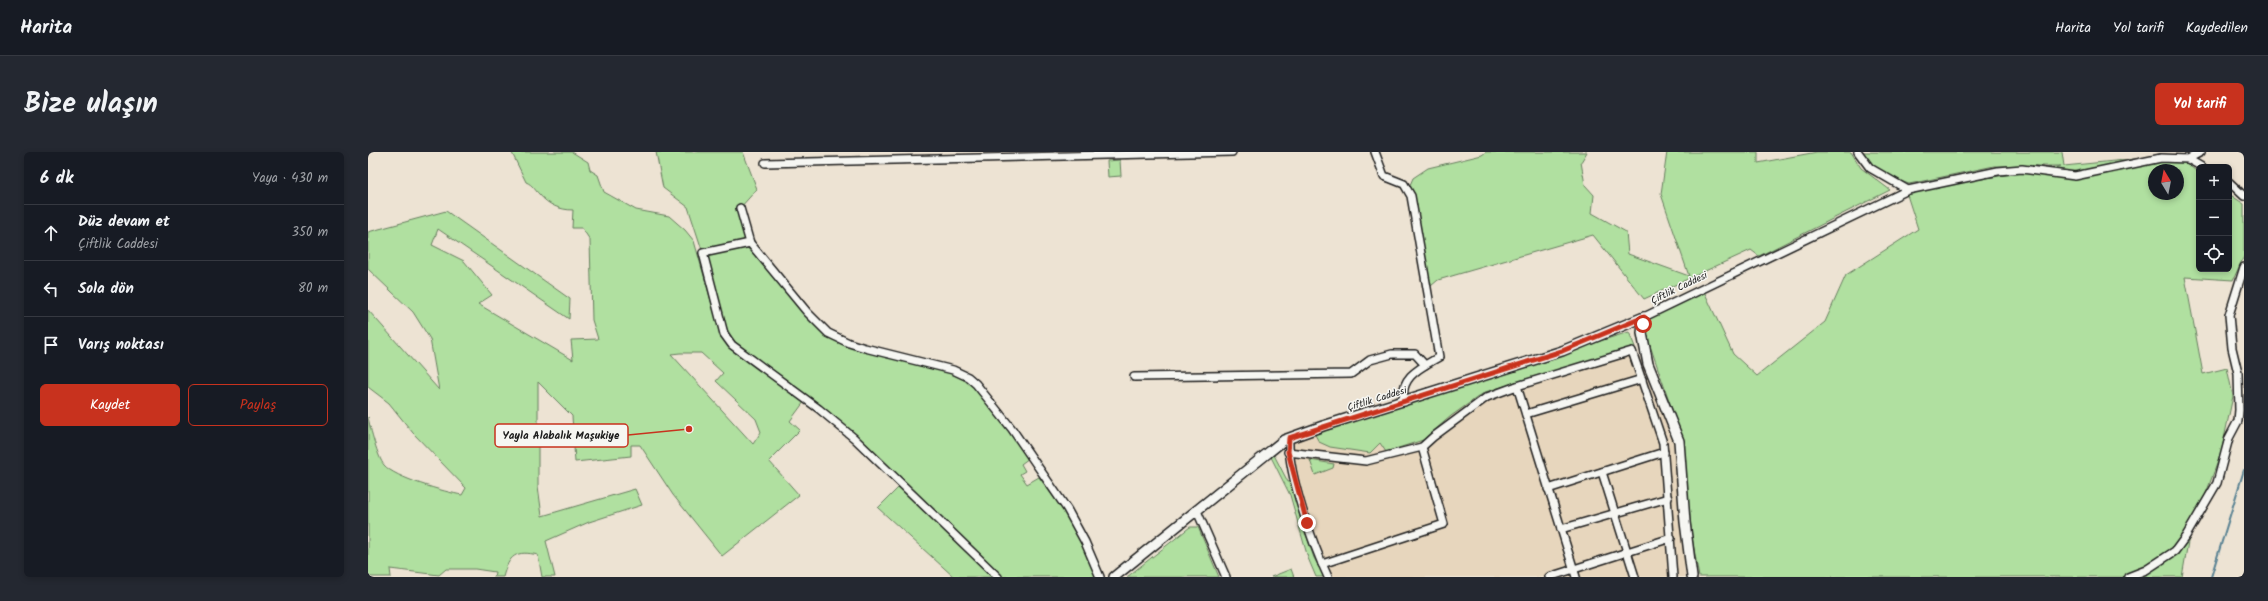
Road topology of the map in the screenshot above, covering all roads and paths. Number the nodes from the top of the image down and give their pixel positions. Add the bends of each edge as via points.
1 (1232, 152) edge
2 (1375, 152) edge
3 (1858, 152) edge
4 (2201, 152) edge
5 (2188, 159) junction
6 (765, 163) dead end
7 (2197, 164) edge
8 (2232, 185) edge
9 (1908, 190) junction
10 (2244, 196) edge
11 (740, 208) dead end
12 (750, 242) junction
13 (2244, 267) edge
14 (1644, 317) junction
15 (1425, 365) junction
16 (1134, 377) dead end
17 (1642, 379) junction
18 (1517, 386) junction
19 (1404, 402) junction
20 (1526, 414) junction
21 (1289, 438) junction
22 (1422, 448) junction
23 (1288, 452) junction
24 (1664, 452) junction
25 (1602, 472) junction
26 (1548, 489) junction
27 (1668, 498) junction
28 (1197, 511) junction
29 (1615, 513) junction
30 (1561, 529) junction
31 (1670, 538) junction
32 (1627, 552) junction
33 (1322, 564) junction
34 (1573, 570) junction
35 (1119, 575) edge
36 (998, 577) edge
37 (1100, 577) edge
38 (1226, 577) edge
39 (1328, 577) edge
40 (1549, 577) edge
41 (1576, 577) edge
42 (1635, 577) edge
43 (1673, 577) edge
44 (1692, 577) edge
45 (2128, 577) edge

1 - 6 street
2 - 15 street via 1384,176 1404,184 1410,196 1439,357
3 - 9 street via 1870,168
4 - 5 street
5 - 7 street
5 - 9 street, Çiftlik Caddesi via 2161,158 2074,176 2022,169 1998,171
8 - 10 street
9 - 14 street, Çiftlik Caddesi
11 - 12 street
12 - 36 street via 703,253 728,340 739,352 819,409 854,438
12 - 37 street via 807,312 828,333 849,343 929,366 954,370 971,380 1012,429 1067,509
13 - 45 street via 2229,315 2232,348 2238,373 2238,421 2229,438 2217,483 2186,536 2174,551 2146,570
14 - 19 street, Çiftlik Caddesi via 1562,351
14 - 44 street via 1642,333 1648,364 1679,441
15 - 16 street via 1415,354 1392,354 1370,360 1351,374
15 - 19 street via 1408,377 1402,392
17 - 18 street via 1632,351
17 - 20 street
17 - 24 street
18 - 20 street
18 - 22 street via 1487,396
19 - 21 street, Çiftlik Caddesi
20 - 26 street
21 - 23 street
21 - 28 street, Çiftlik Caddesi
22 - 23 street via 1366,461
22 - 33 street via 1444,524
23 - 33 street via 1307,523
24 - 25 street
24 - 27 street
25 - 26 street
25 - 29 street
26 - 30 street
27 - 29 street
27 - 31 street
28 - 35 street, Çiftlik Caddesi
28 - 38 street
29 - 30 street
29 - 32 street
30 - 34 street
31 - 32 street
31 - 43 street
32 - 34 street
32 - 42 street
33 - 39 street
34 - 40 street
34 - 41 street

